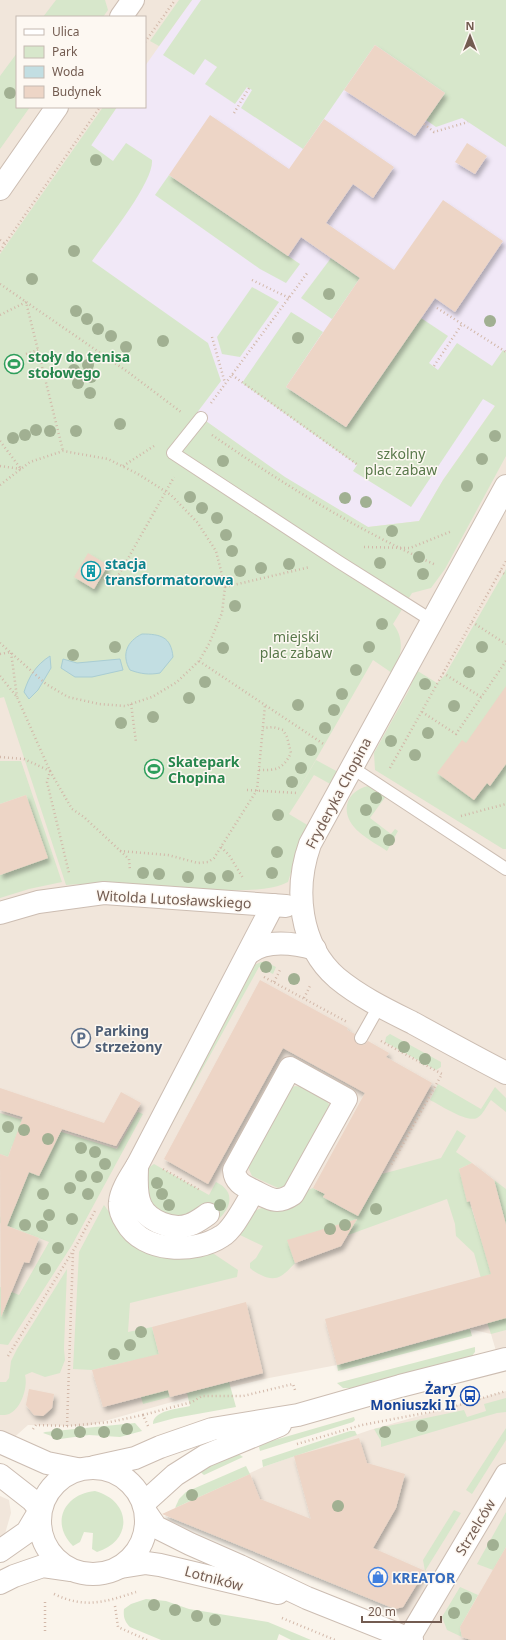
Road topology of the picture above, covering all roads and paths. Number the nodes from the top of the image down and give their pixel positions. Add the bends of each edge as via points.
1 (133, 0) edge
2 (175, 0) edge
3 (122, 16) edge
4 (146, 41) edge
5 (249, 88) dead end
6 (56, 108) edge
7 (99, 108) edge
8 (234, 114) dead end
9 (468, 122) dead end
10 (424, 124) dead end
11 (0, 189) edge
12 (0, 240) edge
13 (5, 244) junction
14 (0, 251) edge
15 (308, 272) dead end
16 (252, 280) dead end
17 (0, 284) edge
18 (289, 298) junction
19 (26, 302) junction
20 (437, 308) dead end
21 (0, 315) edge
22 (462, 324) junction
23 (212, 337) dead end
24 (38, 350) junction
25 (506, 352) edge
26 (26, 354) dead end
27 (434, 366) dead end
28 (232, 375) junction
29 (226, 383) junction
30 (198, 420) junction
31 (0, 441) edge
32 (63, 451) junction
33 (184, 461) junction
34 (358, 465) dead end
35 (0, 466) edge
36 (21, 469) junction
37 (0, 485) edge
38 (506, 486) edge
39 (165, 491) junction
40 (456, 529) dead end
41 (364, 547) dead end
42 (402, 548) junction
43 (337, 561) junction
44 (506, 561) edge
45 (439, 566) dead end
46 (500, 571) junction
47 (506, 575) edge
48 (113, 585) dead end
49 (225, 587) junction
50 (431, 620) junction
51 (472, 622) junction
52 (0, 643) edge
53 (506, 644) edge
54 (11, 652) junction
55 (0, 654) edge
56 (199, 661) junction
57 (506, 661) edge
58 (443, 674) junction
59 (0, 676) edge
60 (17, 697) junction
61 (481, 697) junction
62 (131, 704) junction
63 (265, 705) junction
64 (422, 712) junction
65 (263, 728) junction
66 (136, 742) dead end
67 (325, 745) dead end
68 (0, 757) edge
69 (351, 767) junction
70 (259, 770) junction
71 (50, 771) junction
72 (378, 785) junction
73 (247, 790) dead end
74 (257, 790) junction
75 (298, 793) dead end
76 (506, 804) edge
77 (460, 816) dead end
78 (221, 847) junction
79 (120, 851) junction
80 (506, 869) edge
81 (70, 877) dead end
82 (131, 877) dead end
83 (245, 883) dead end
84 (301, 903) junction
85 (273, 905) junction
86 (0, 913) edge
87 (315, 949) junction
88 (248, 954) junction
89 (314, 980) dead end
90 (304, 998) dead end
91 (379, 1006) junction
92 (363, 1035) joint
93 (506, 1074) edge
94 (137, 1166) junction
95 (390, 1167) dead end
96 (254, 1191) junction
97 (99, 1204) dead end
98 (208, 1214) dead end
99 (73, 1251) junction
100 (8, 1356) dead end
101 (506, 1359) edge
102 (506, 1391) edge
103 (298, 1405) junction
104 (143, 1415) junction
105 (67, 1426) junction
106 (151, 1431) dead end
107 (29, 1435) dead end
108 (0, 1442) edge
109 (289, 1447) dead end
110 (86, 1468) junction
111 (0, 1475) edge
112 (506, 1476) edge
113 (145, 1508) junction
114 (40, 1510) junction
115 (0, 1551) edge
116 (121, 1567) junction
117 (72, 1570) junction
118 (0, 1583) edge
119 (138, 1591) dead end
120 (49, 1593) dead end
121 (307, 1598) junction
122 (45, 1599) dead end
123 (116, 1606) dead end
124 (280, 1617) dead end
125 (45, 1631) dead end
126 (147, 1640) edge
127 (336, 1640) edge
128 (409, 1640) edge

1 - 3 street
2 - 4 path
5 - 8 path
6 - 11 street
7 - 13 path
9 - 10 path via 434,132
12 - 13 path
13 - 14 path
15 - 18 path
16 - 18 path
17 - 19 path
18 - 28 path
19 - 21 path
19 - 24 path
19 - 30 path
20 - 22 path
22 - 25 path
22 - 27 path
23 - 29 path
24 - 26 path
24 - 32 path
28 - 29 path
28 - 34 path
29 - 30 path
30 - 33 lane via 173,453
30 - 42 path via 283,484
31 - 36 path
32 - 36 path via 30,462
32 - 39 path via 108,459
33 - 39 path
33 - 43 lane
35 - 36 path
36 - 37 path
38 - 50 street, Fryderyka Chopina
39 - 48 path
39 - 49 path via 197,522 216,551
40 - 42 path via 410,548
41 - 42 path
42 - 45 path
43 - 49 path
43 - 50 lane
44 - 46 path
46 - 47 path
46 - 51 path
49 - 56 path via 222,613
50 - 69 street, Fryderyka Chopina
51 - 53 path
51 - 58 path
52 - 54 path
54 - 55 path
54 - 60 path
54 - 62 path via 46,684 68,697 99,704
56 - 62 path via 177,682 152,697
56 - 63 path
57 - 61 path
58 - 61 path
58 - 64 path
59 - 60 path
60 - 71 path
61 - 64 path via 456,734
62 - 66 path
63 - 65 path
63 - 67 path
64 - 72 path
65 - 70 path
65 - 70 path via 283,730 291,753 282,767
68 - 71 path via 24,759
69 - 72 lane
69 - 84 street, Fryderyka Chopina via 310,844 301,872
70 - 74 path
71 - 79 path via 72,809
71 - 81 path via 47,782
72 - 80 lane
73 - 74 path
74 - 75 path
74 - 78 path
76 - 77 path
78 - 79 path via 214,858 208,862 198,863 168,855
78 - 83 path via 229,855
79 - 82 path via 129,859
84 - 85 street, Witolda Lutosławskiego
84 - 87 street, Fryderyka Chopina via 307,930
85 - 86 street, Witolda Lutosławskiego via 104,893 38,902
85 - 88 street
87 - 88 street via 276,944 260,946
87 - 91 street, Fryderyka Chopina via 337,978
88 - 94 street
89 - 90 path
91 - 92 lane
91 - 93 street, Fryderyka Chopina
92 - 95 path via 442,1074
94 - 96 street via 121,1195 119,1204 128,1226 137,1236 152,1244 184,1248 222,1236
94 - 98 street via 139,1201 149,1215 170,1226 182,1226 196,1222
96 - 96 street via 274,1201 286,1200 294,1194 346,1098 334,1084 290,1068 234,1170 238,1183
97 - 99 path
99 - 100 path
99 - 105 path
101 - 103 street via 400,1386
102 - 109 path via 446,1409 362,1424
103 - 104 path via 294,1384 243,1396 202,1396 192,1402
103 - 110 street via 212,1429 135,1458
103 - 113 street via 253,1438 205,1456 175,1475
104 - 105 path via 110,1422
104 - 106 path
105 - 107 path via 36,1424
108 - 110 street via 47,1463
110 - 113 street via 110,1470 125,1477 136,1488
110 - 114 street via 64,1475 53,1484
111 - 114 street via 32,1500
112 - 128 street, Strzelców
113 - 116 street via 146,1530 141,1544 133,1557
113 - 121 street, Lotników via 156,1528
114 - 115 street via 27,1532
114 - 117 street via 40,1529 45,1546 57,1560
116 - 117 street via 105,1573 88,1574
116 - 121 street, Lotników via 146,1563 166,1566
117 - 118 street via 43,1566
119 - 120 path via 98,1603 81,1603
121 - 128 street, Lotników
122 - 125 path
123 - 126 path via 118,1626
124 - 127 path

